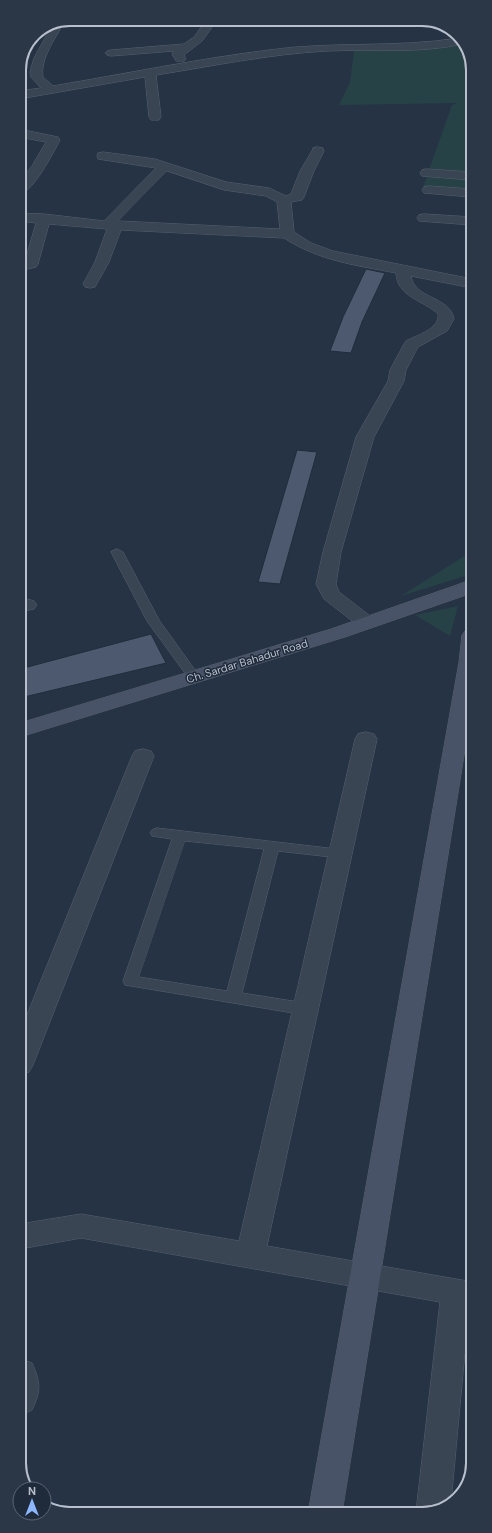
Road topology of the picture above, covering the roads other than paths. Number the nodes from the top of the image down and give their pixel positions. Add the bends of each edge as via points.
1 (208, 26) edge
2 (54, 29) edge
3 (456, 42) edge
4 (186, 48) junction
5 (111, 53) dead end
6 (182, 68) junction
7 (150, 74) junction
8 (51, 90) junction
9 (26, 94) edge
10 (155, 117) dead end
11 (26, 134) edge
12 (318, 151) dead end
13 (102, 156) dead end
14 (165, 166) junction
15 (427, 173) dead end
16 (466, 176) edge
17 (26, 183) edge
18 (429, 190) dead end
19 (466, 193) edge
20 (284, 200) junction
21 (26, 217) edge
22 (44, 218) junction
23 (424, 218) dead end
24 (466, 221) edge
25 (111, 226) junction
26 (287, 234) junction
27 (26, 265) edge
28 (403, 271) junction
29 (466, 283) edge
30 (90, 284) dead end
31 (455, 298) edge
32 (117, 552) dead end
33 (466, 588) edge
34 (367, 623) junction
35 (194, 677) junction
36 (466, 681) edge
37 (26, 728) edge
38 (366, 739) dead end
39 (143, 756) dead end
40 (157, 833) dead end
41 (180, 835) junction
42 (272, 846) junction
43 (340, 854) junction
44 (234, 998) junction
45 (305, 1010) junction
46 (26, 1050) edge
47 (26, 1236) edge
48 (250, 1255) junction
49 (364, 1275) junction
50 (464, 1293) edge
51 (434, 1506) edge
52 (326, 1507) edge

1 - 4 street via 198,39
2 - 8 street via 36,73
3 - 6 street via 391,48 297,50
4 - 5 street
4 - 6 street via 178,54
6 - 7 street
7 - 8 street
7 - 10 street
8 - 9 street
11 - 17 street via 54,140 45,158
12 - 20 street via 307,170 298,198
13 - 14 street via 143,160
14 - 20 street via 224,186 269,192
14 - 25 street
15 - 16 street
18 - 19 street
20 - 26 street
21 - 22 street
22 - 25 street
22 - 27 street via 31,264
23 - 24 street
25 - 26 street
25 - 30 street via 102,262
26 - 28 street via 306,246 329,255
28 - 29 street
28 - 31 street via 403,282 407,289
31 - 34 street via 445,313 446,319 442,328 412,344 398,370 396,381 365,437 332,552 326,584 331,595
32 - 35 lane via 153,621
33 - 34 main road, Ch. Sardar Bahadur Road
34 - 35 main road, Ch. Sardar Bahadur Road
35 - 37 main road, Ch. Sardar Bahadur Road
36 - 49 main road
38 - 43 street
39 - 46 street
40 - 41 lane
41 - 42 lane
41 - 44 lane via 130,981
42 - 43 lane
42 - 44 lane
43 - 45 street
44 - 45 lane
45 - 48 street
47 - 48 street via 81,1226
48 - 49 street
49 - 50 street
49 - 52 main road
50 - 51 street

